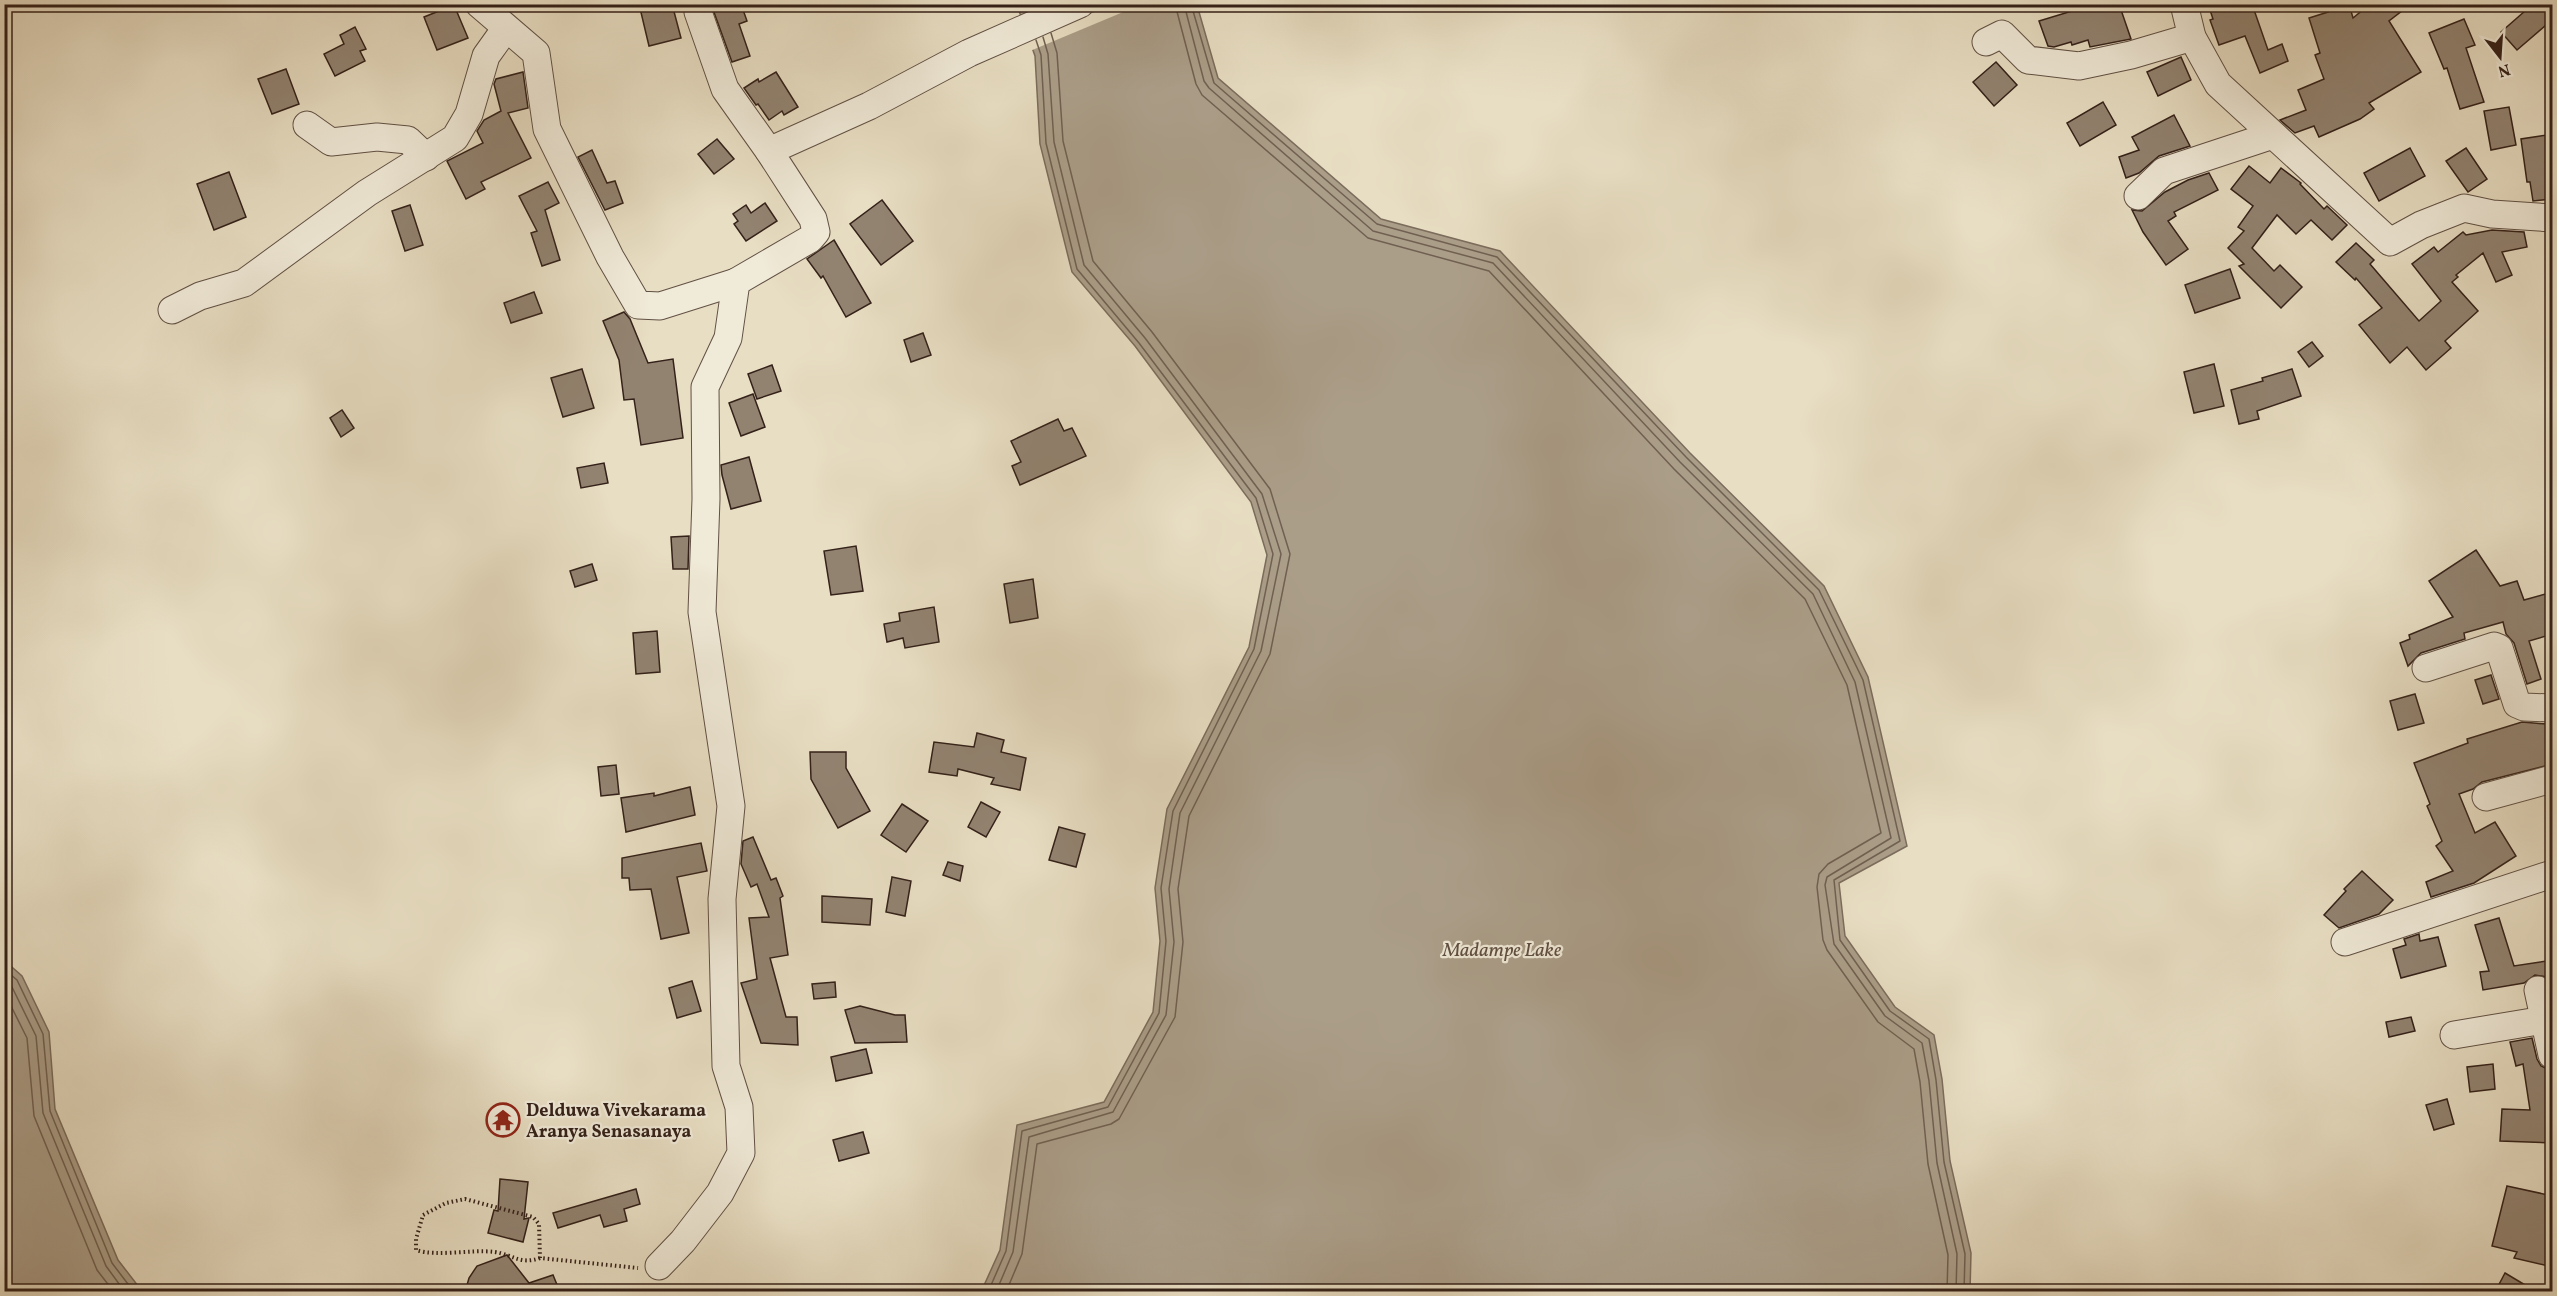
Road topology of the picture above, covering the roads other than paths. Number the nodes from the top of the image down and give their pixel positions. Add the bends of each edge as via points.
1 (479, 4) edge
2 (1080, 4) edge
3 (2184, 4) edge
4 (698, 12) dead end
5 (506, 28) junction
6 (2192, 37) junction
7 (1986, 42) dead end
8 (307, 125) dead end
9 (2273, 135) junction
10 (769, 151) junction
11 (426, 157) junction
12 (2138, 196) dead end
13 (2553, 218) edge
14 (736, 282) junction
15 (172, 310) dead end
16 (2426, 668) dead end
17 (2552, 708) edge
18 (2553, 779) edge
19 (2486, 797) dead end
20 (2553, 874) edge
21 (2345, 942) dead end
22 (2538, 990) dead end
23 (2544, 1020) junction
24 (2454, 1035) dead end
25 (2553, 1055) edge
26 (659, 1266) road end

1 - 5 street
2 - 10 street via 969,53 869,106
3 - 6 street
4 - 10 street via 725,89
5 - 11 street via 486,56 469,114 455,138
5 - 14 street via 536,53 547,129 610,257 638,304 660,306
6 - 7 street via 2079,66 2028,60 2002,34
6 - 9 street via 2218,84
8 - 11 street via 331,142 377,137 408,140
9 - 12 street via 2164,171
9 - 13 street via 2390,242 2464,208
10 - 14 street via 813,219 816,232
11 - 15 street via 367,193 244,283 200,296
14 - 26 street via 728,338 705,387 702,612 731,806 722,899 726,1066 739,1107 741,1153 720,1193
16 - 17 street via 2494,646 2499,648 2517,704
18 - 19 street
20 - 21 street
22 - 23 street
23 - 24 street
23 - 25 street

